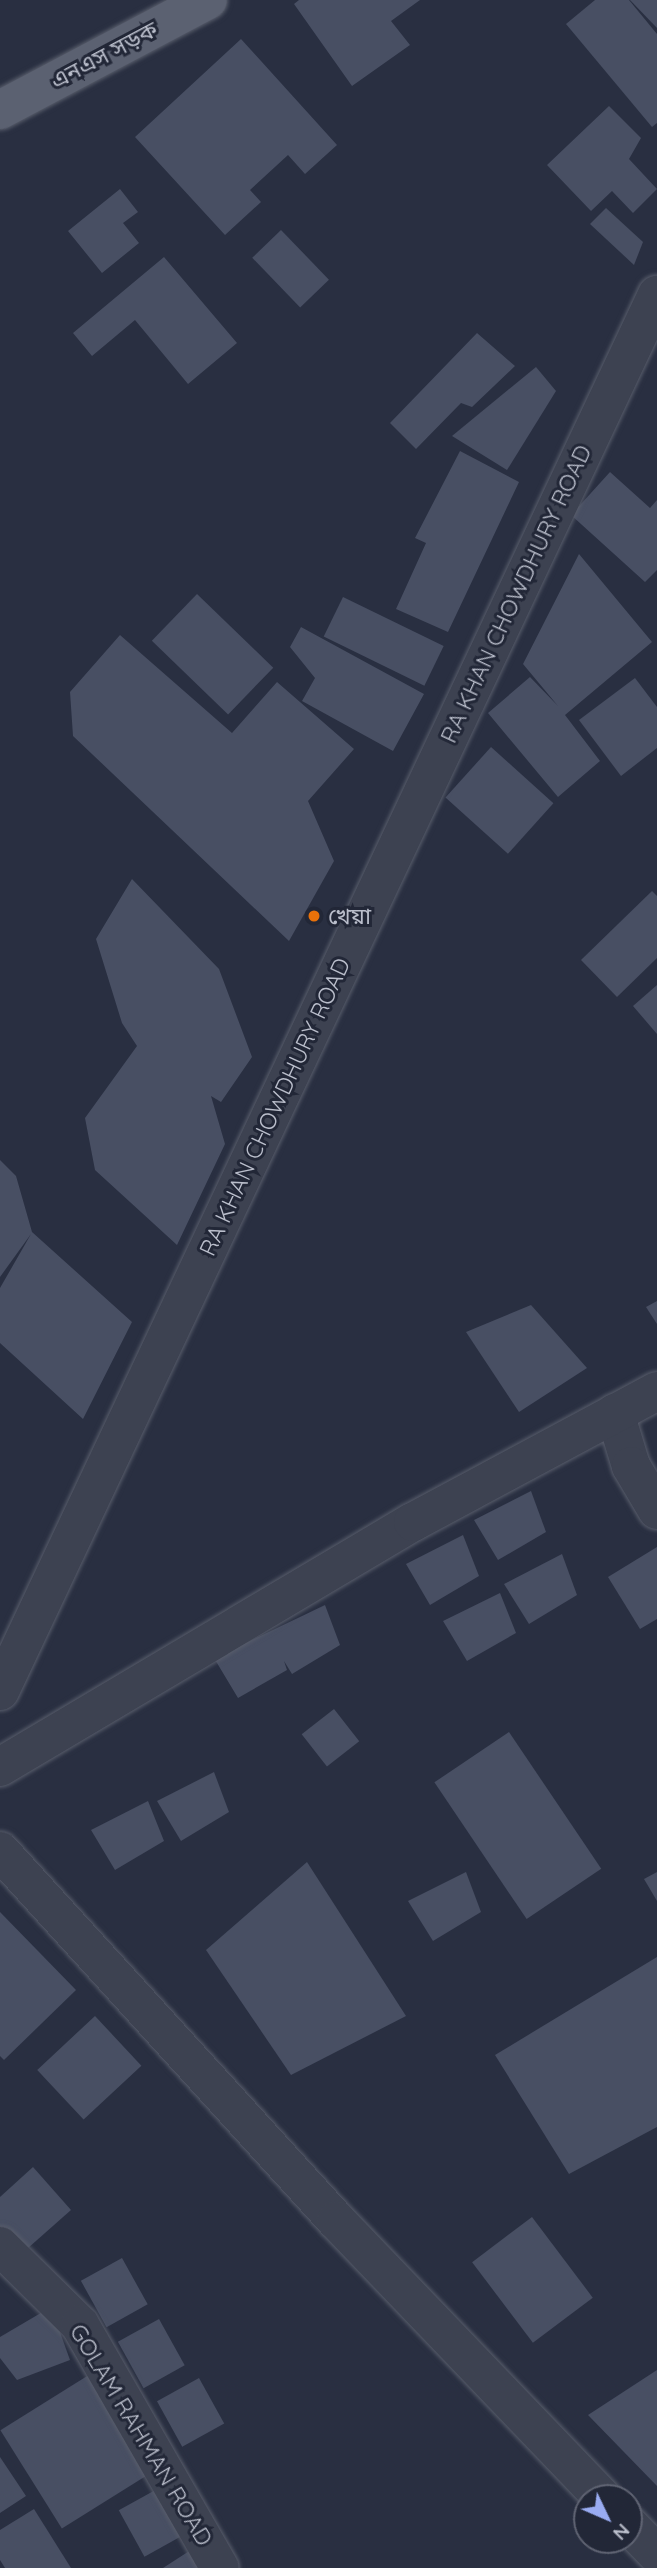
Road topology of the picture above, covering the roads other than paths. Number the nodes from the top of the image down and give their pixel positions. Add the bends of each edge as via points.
1 (208, 0) edge
2 (0, 110) edge
3 (657, 295) edge
4 (657, 1391) edge
5 (615, 1413) junction
6 (657, 1510) edge
7 (0, 1691) edge
8 (0, 1767) edge
9 (0, 1851) edge
10 (0, 2246) edge
11 (590, 2484) edge
12 (643, 2540) edge
13 (657, 2554) edge
14 (220, 2568) edge

1 - 2 main road, এনএস সড়ক
3 - 7 street, RA KHAN CHOWDHURY ROAD
4 - 5 street
5 - 6 street via 631,1466
5 - 8 street via 413,1522
9 - 11 street via 336,2220
10 - 14 street, GOLAM RAHMAN ROAD via 80,2325
12 - 13 street

